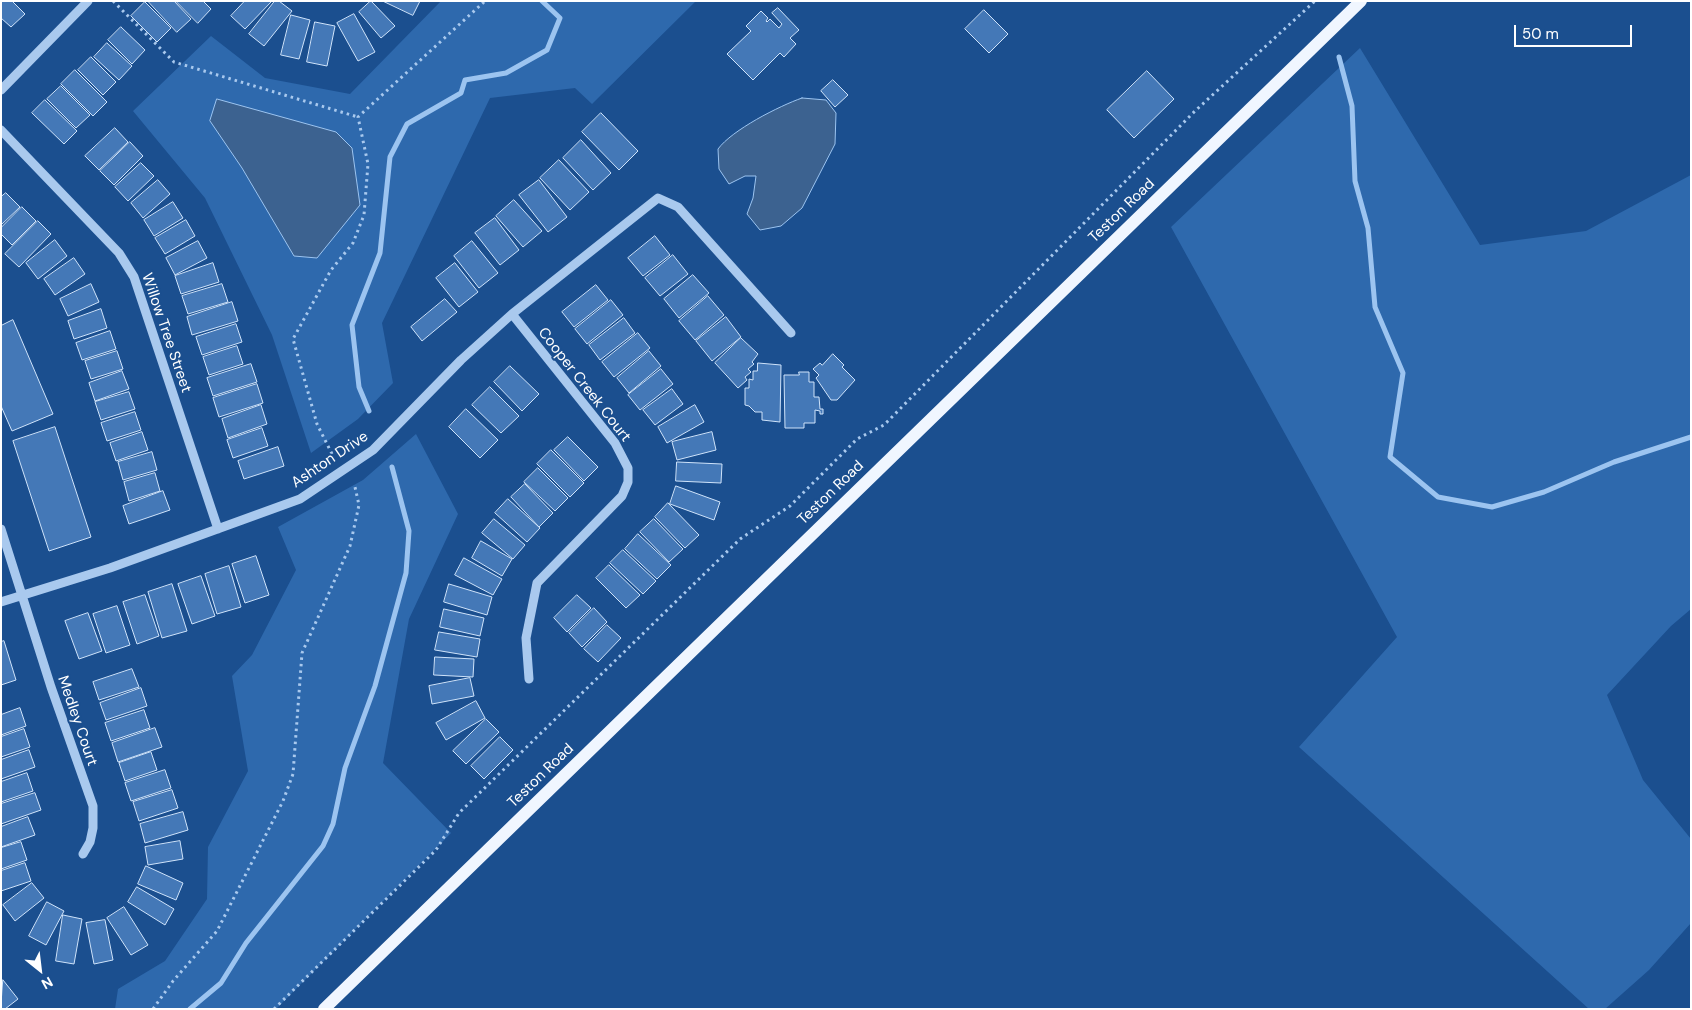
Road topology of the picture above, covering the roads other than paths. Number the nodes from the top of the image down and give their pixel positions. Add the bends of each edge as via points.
1 (88, 1) edge
2 (1361, 1) edge
3 (1, 90) edge
4 (1, 130) edge
5 (512, 314) junction
6 (791, 333) dead end
7 (218, 529) junction
8 (1, 530) edge
9 (23, 595) junction
10 (1, 602) edge
11 (529, 679) dead end
12 (83, 854) dead end
13 (324, 1009) edge

1 - 3 street
2 - 13 main road, Teston Road
4 - 7 street, Willow Tree Street via 119,253 134,277
5 - 6 street, Ashton Drive via 658,198 678,207
5 - 7 street, Ashton Drive via 461,360 373,450 300,499
5 - 11 street, Cooper Creek Court via 615,443 628,468 628,482 622,496 537,584 526,638
7 - 9 street, Ashton Drive
8 - 9 street, Medley Court
9 - 10 street, Ashton Drive
9 - 12 street, Medley Court via 93,806 93,828

